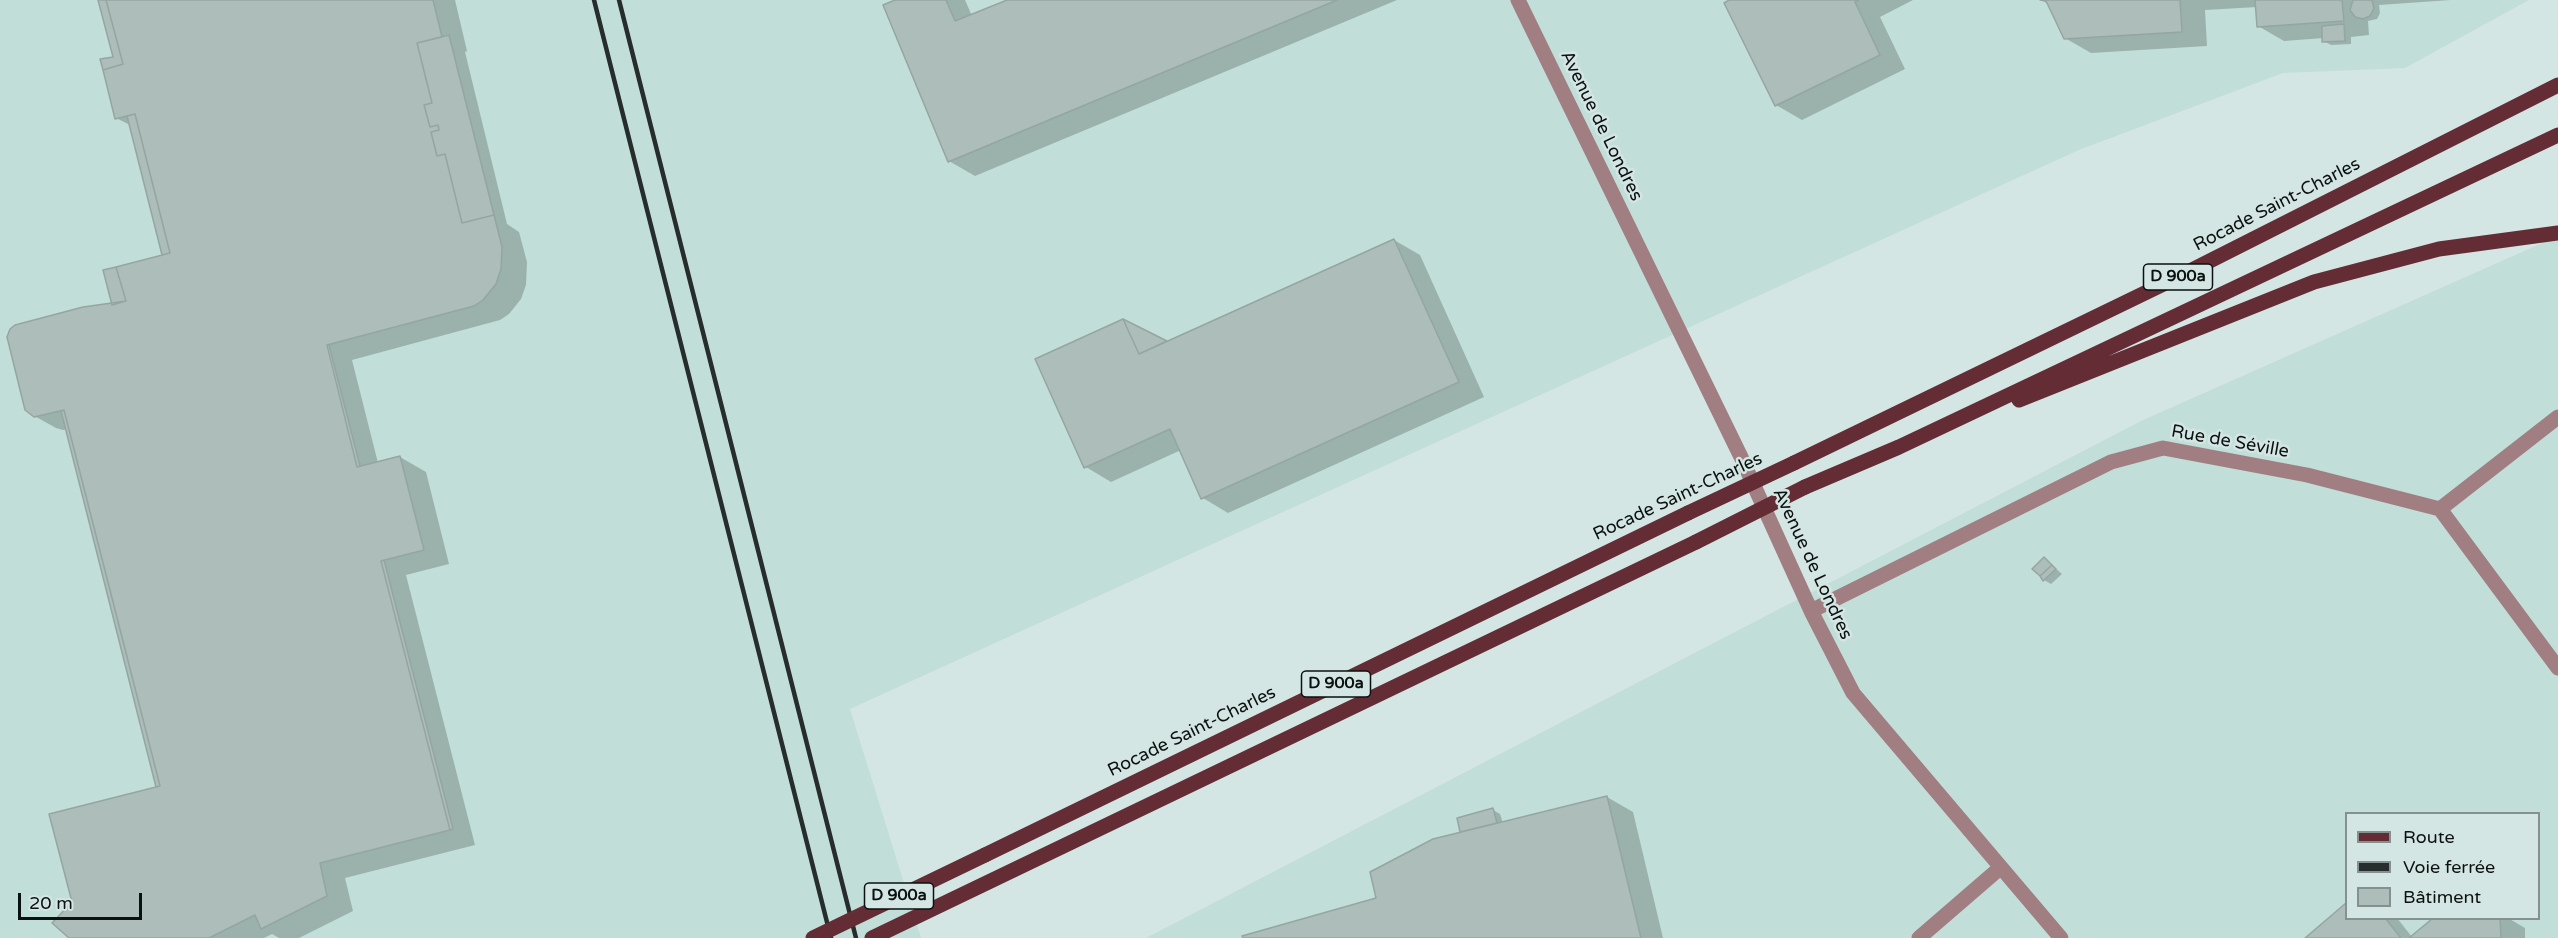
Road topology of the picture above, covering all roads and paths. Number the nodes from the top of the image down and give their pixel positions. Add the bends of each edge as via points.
1 (1518, 0) edge
2 (2558, 85) edge
3 (2558, 135) edge
4 (2558, 233) edge
5 (2558, 417) edge
6 (1899, 447) junction
7 (2440, 508) junction
8 (1810, 611) junction
9 (2558, 668) edge
10 (2000, 868) junction
11 (813, 938) edge
12 (872, 938) edge
13 (1919, 938) edge
14 (2061, 938) edge

1 - 8 street, Avenue de Londres via 1741,457
2 - 11 main road, Rocade Saint-Charles / D 900a, bridge via 2180,276
3 - 6 main road, D 900a
4 - 6 main road via 2439,249 2314,282
5 - 7 street
6 - 12 main road, D 900a, bridge via 1804,487
7 - 8 street, Rue de Séville via 2307,476 2163,448 2111,462
7 - 9 street
8 - 10 street, Avenue de Londres via 1853,693
10 - 13 street
10 - 14 street, Avenue de Londres

